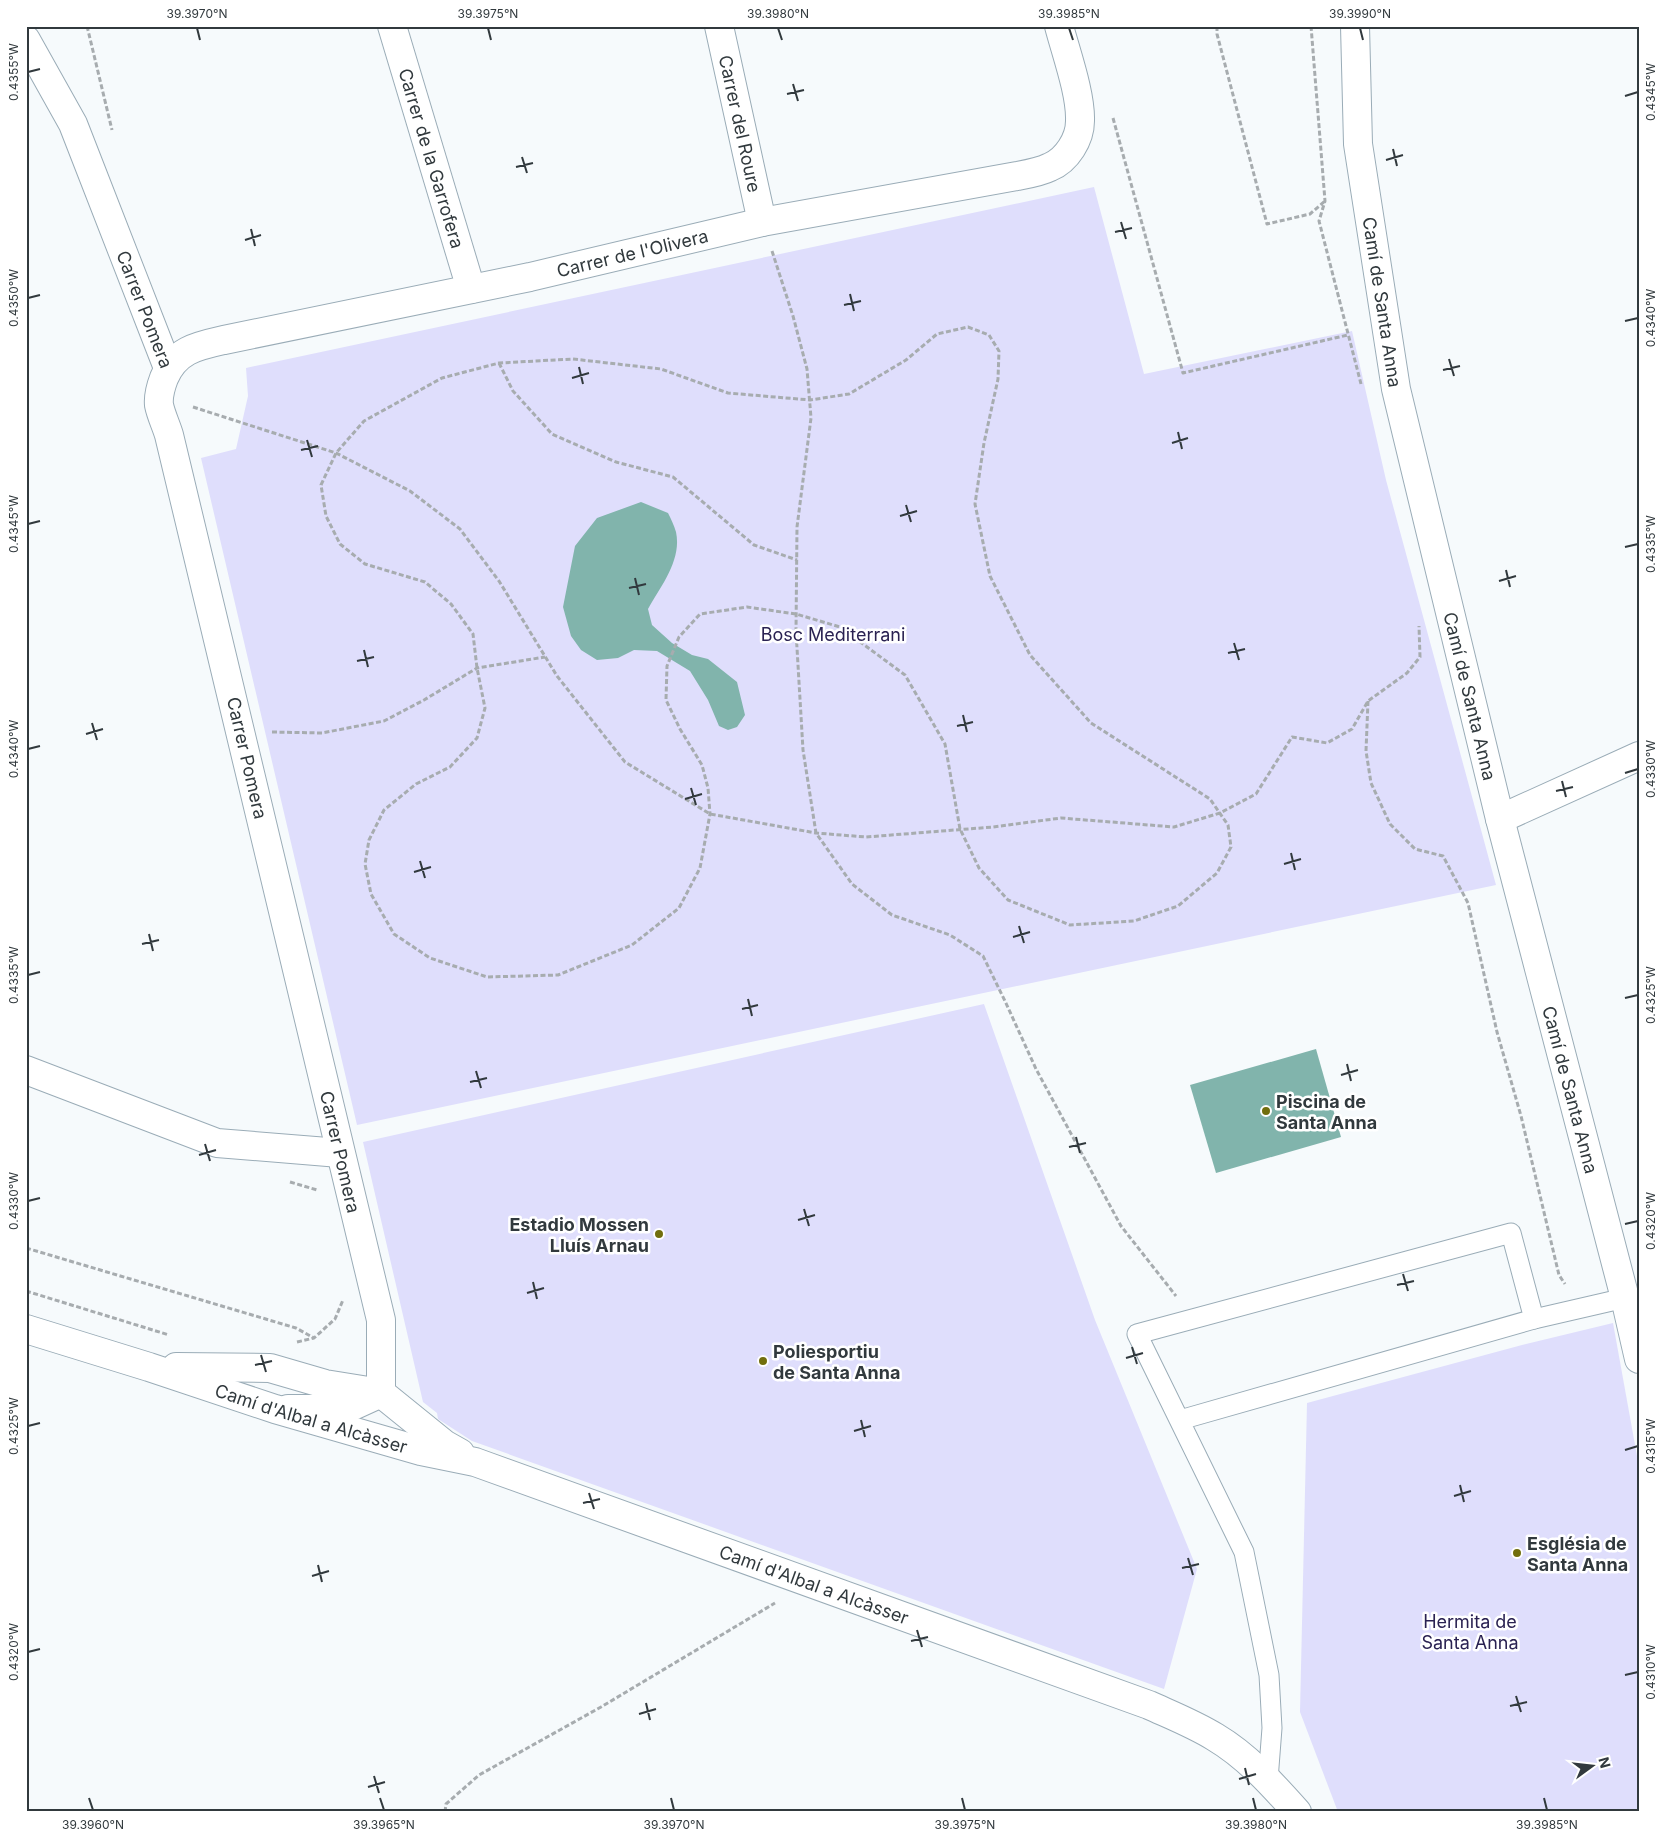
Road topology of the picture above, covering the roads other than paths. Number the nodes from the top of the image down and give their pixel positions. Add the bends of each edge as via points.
1 (392, 26) edge
2 (719, 26) edge
3 (1059, 26) edge
4 (1355, 26) edge
5 (26, 40) edge
6 (762, 222) junction
7 (471, 288) junction
8 (168, 368) junction
9 (1639, 756) edge
10 (1500, 819) junction
11 (26, 1070) edge
12 (340, 1153) junction
13 (1625, 1298) junction
14 (1534, 1319) junction
15 (26, 1328) edge
16 (1639, 1359) edge
17 (150, 1367) junction
18 (380, 1393) junction
19 (275, 1409) junction
20 (1180, 1420) junction
21 (475, 1462) junction
22 (1268, 1780) junction
23 (1296, 1812) edge

1 - 7 street, Carrer de la Garrofera
2 - 6 street, Carrer del Roure
3 - 6 street, Carrer de l'Olivera via 1081,122 1076,140 1052,167 1034,173
4 - 10 street, Camí de Santa Anna via 1358,144 1396,389
5 - 8 street, Carrer Pomera via 73,124
6 - 7 street, Carrer de l'Olivera
7 - 8 street, Carrer de l'Olivera via 196,346 180,355
8 - 12 street, Carrer Pomera via 159,404
9 - 10 street
10 - 13 street, Camí de Santa Anna
11 - 12 street via 217,1143
12 - 18 street, Carrer Pomera via 381,1320
13 - 14 lane
13 - 16 street, Camí de Santa Anna
14 - 20 lane
14 - 20 lane via 1511,1233 1137,1334
15 - 17 street, Camí d'Albal a Alcàsser
17 - 18 street, Camí d'Albal a Alcàsser via 270,1368 325,1384
17 - 19 street, Camí d'Albal a Alcàsser
18 - 19 street via 346,1409
18 - 21 street, Camí d'Albal a Alcàsser via 444,1444
19 - 21 street, Camí d'Albal a Alcàsser via 421,1451
20 - 22 lane via 1244,1552 1269,1675 1272,1728
21 - 22 street, Camí d'Albal a Alcàsser via 1149,1704 1214,1736
22 - 23 street, Camí d'Albal a Alcàsser

